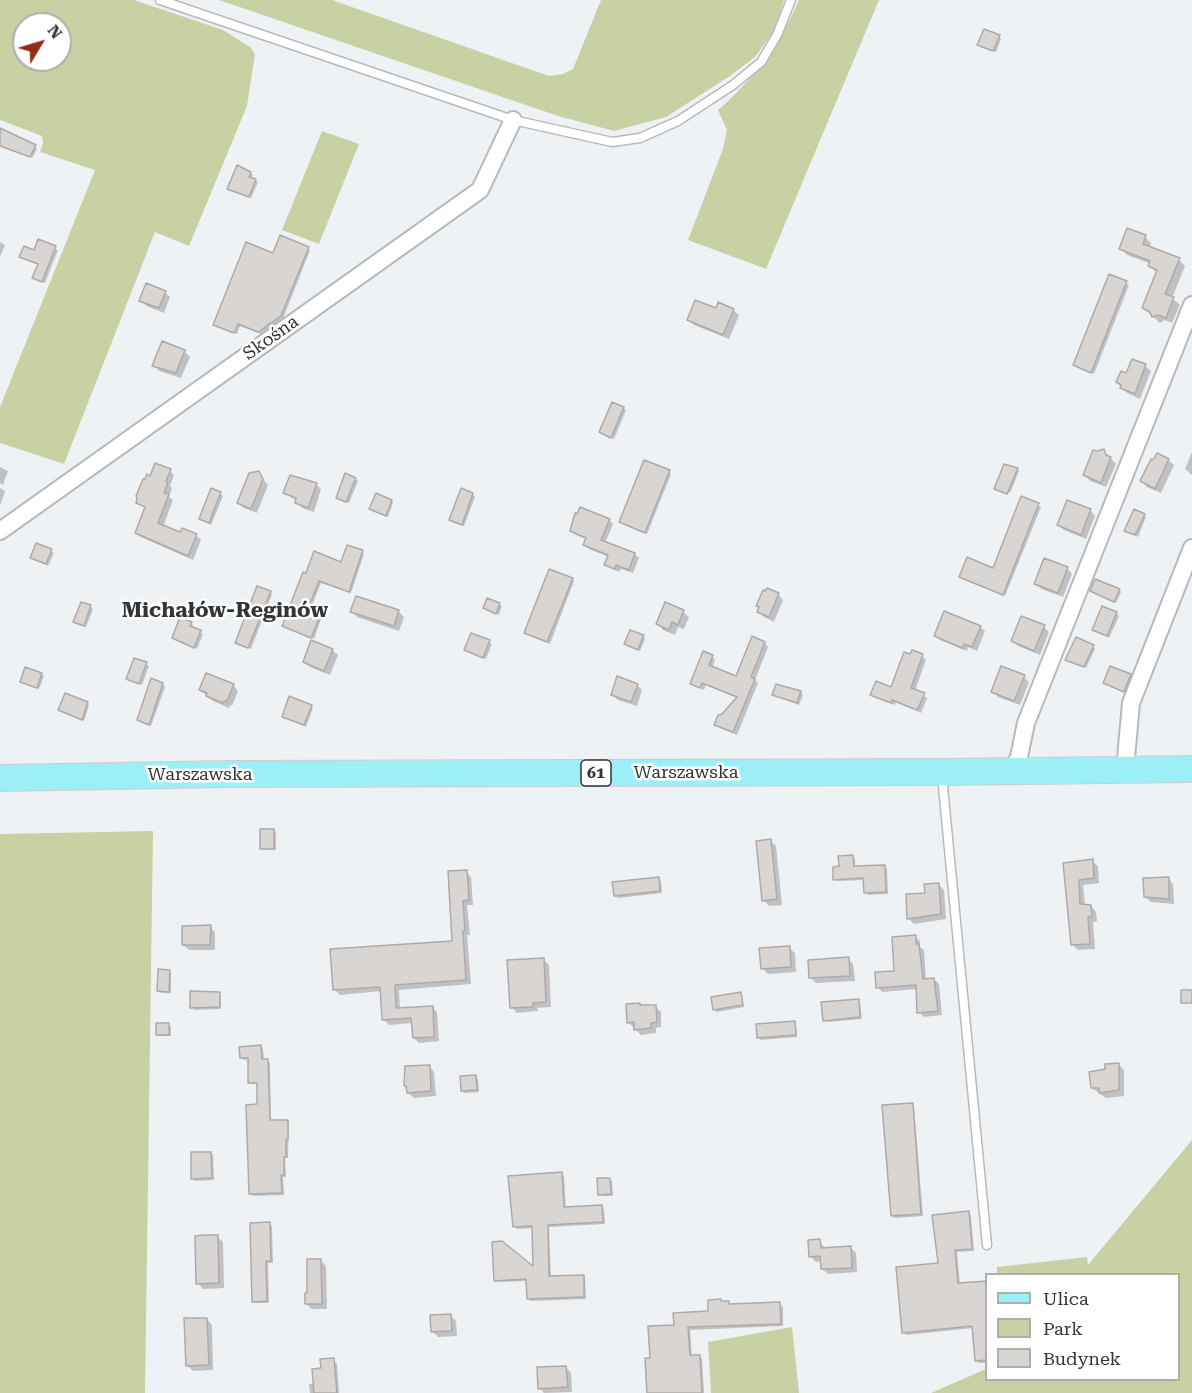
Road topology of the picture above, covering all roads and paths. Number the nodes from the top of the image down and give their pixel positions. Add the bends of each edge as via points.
1 (160, 0) edge
2 (791, 0) edge
3 (513, 120) junction
4 (1192, 305) edge
5 (0, 531) edge
6 (1192, 548) edge
7 (1125, 769) junction
8 (1192, 769) edge
9 (1013, 770) junction
10 (942, 772) junction
11 (0, 778) edge
12 (987, 1245) dead end

1 - 3 lane
2 - 3 lane via 761,62 678,121 640,138 612,142
3 - 5 street, Skośna via 480,190
4 - 9 street via 1026,723
6 - 7 street via 1131,703
7 - 8 main road, Warszawska / 61
7 - 9 main road, Warszawska / 61
9 - 10 main road, Warszawska / 61
10 - 11 main road, Warszawska / 61
10 - 12 lane

